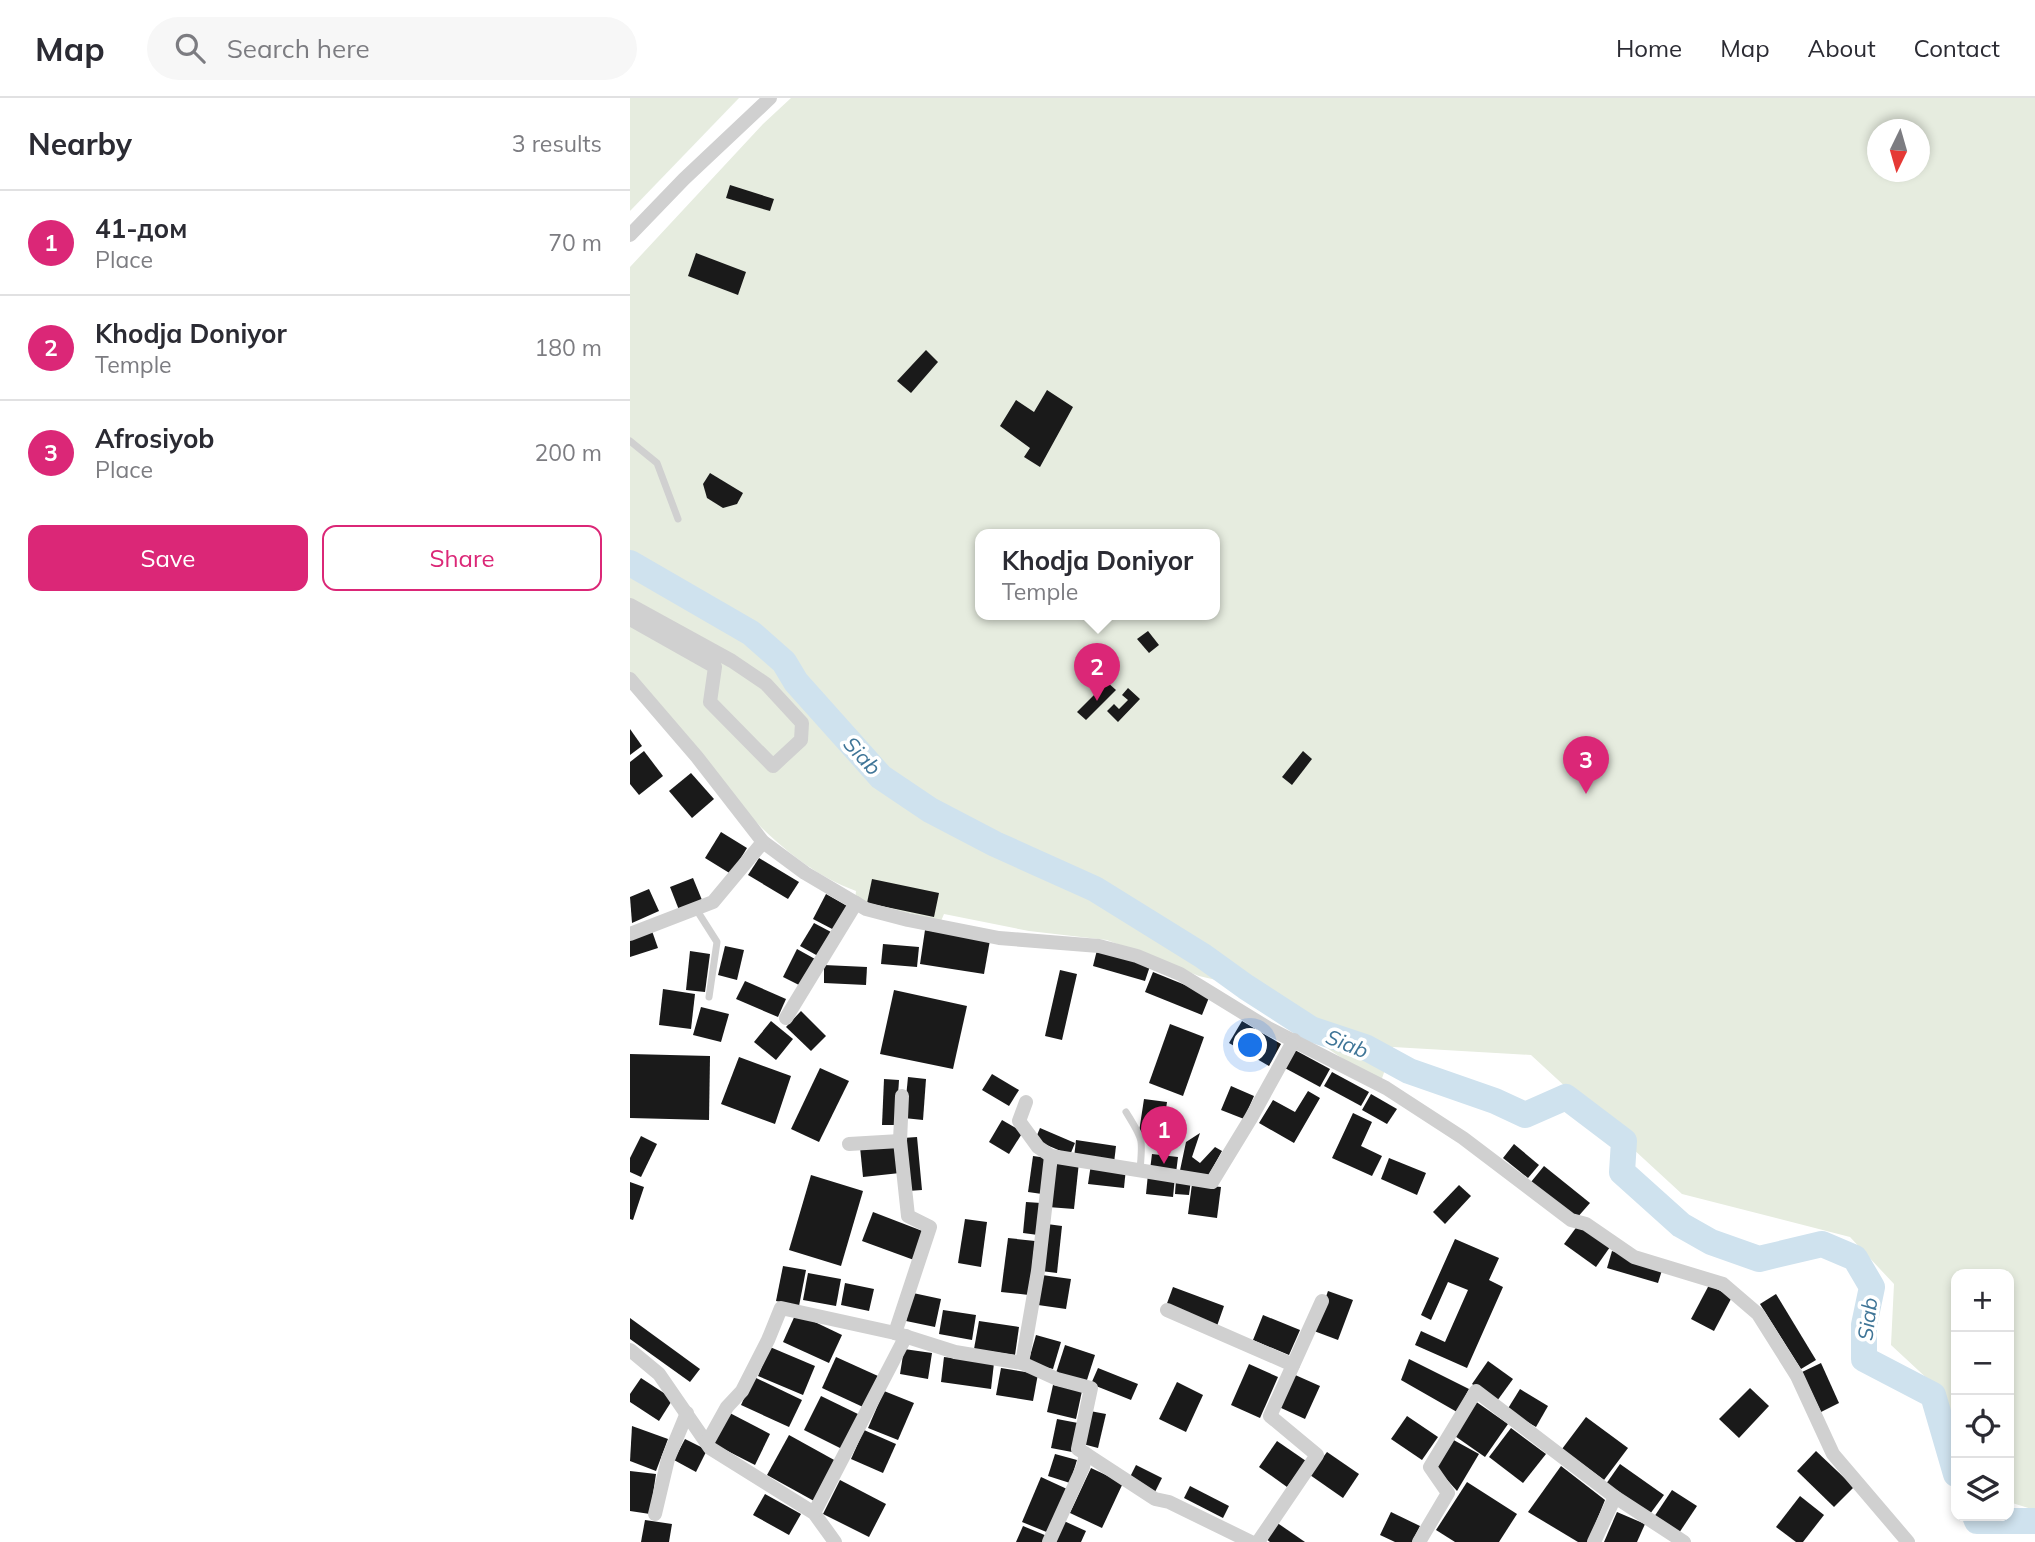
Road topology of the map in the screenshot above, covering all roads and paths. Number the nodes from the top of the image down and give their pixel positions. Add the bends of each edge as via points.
1 (770, 98) edge
2 (630, 234) edge
3 (630, 441) edge
4 (678, 519) dead end
5 (630, 605) edge
6 (630, 619) edge
7 (630, 679) edge
8 (763, 842) junction
9 (856, 903) junction
10 (696, 908) junction
11 (630, 934) edge
12 (709, 997) dead end
13 (786, 1018) dead end
14 (1294, 1041) junction
15 (902, 1096) dead end
16 (1026, 1102) dead end
17 (1126, 1112) dead end
18 (900, 1141) junction
19 (849, 1144) dead end
20 (1051, 1156) junction
21 (1140, 1170) junction
22 (1322, 1301) dead end
23 (1167, 1310) dead end
24 (901, 1335) junction
25 (630, 1350) edge
26 (1022, 1363) junction
27 (1293, 1365) junction
28 (687, 1413) junction
29 (707, 1443) junction
30 (1086, 1454) junction
31 (1615, 1497) junction
32 (814, 1513) junction
33 (655, 1514) dead end
34 (835, 1542) edge
35 (1049, 1542) edge
36 (1251, 1542) edge
37 (1258, 1542) edge
38 (1419, 1542) edge
39 (1594, 1542) edge
40 (1684, 1542) edge
41 (1908, 1542) edge

1 - 2 street
3 - 4 lane via 657,463
5 - 6 street via 766,684 802,723 801,740 773,766 710,702 715,667
7 - 8 street
8 - 9 street
8 - 10 street via 713,902
9 - 13 street
9 - 14 street via 908,920 986,935 1099,946 1138,956 1181,974
10 - 11 street
10 - 12 lane via 717,942
14 - 21 street via 1212,1182
14 - 41 street via 1386,1088 1463,1138 1571,1220 1586,1224 1634,1257 1723,1284 1758,1314 1797,1376 1833,1454
15 - 18 street
16 - 20 street via 1019,1121 1038,1147
17 - 21 lane via 1142,1142
18 - 19 street
18 - 24 street via 908,1216 930,1227
20 - 21 street
20 - 26 street
22 - 27 street
23 - 27 street
24 - 26 street via 955,1352
24 - 29 street via 781,1308 742,1391 727,1407
24 - 32 street
25 - 28 street via 659,1374
26 - 30 street via 1091,1388 1077,1449
27 - 37 street via 1270,1416 1317,1455
28 - 29 street
28 - 33 street via 668,1459
29 - 32 street
30 - 35 street
30 - 36 street via 1155,1499
31 - 38 street via 1476,1391 1430,1467 1448,1493
31 - 39 street
31 - 40 street
32 - 34 street

